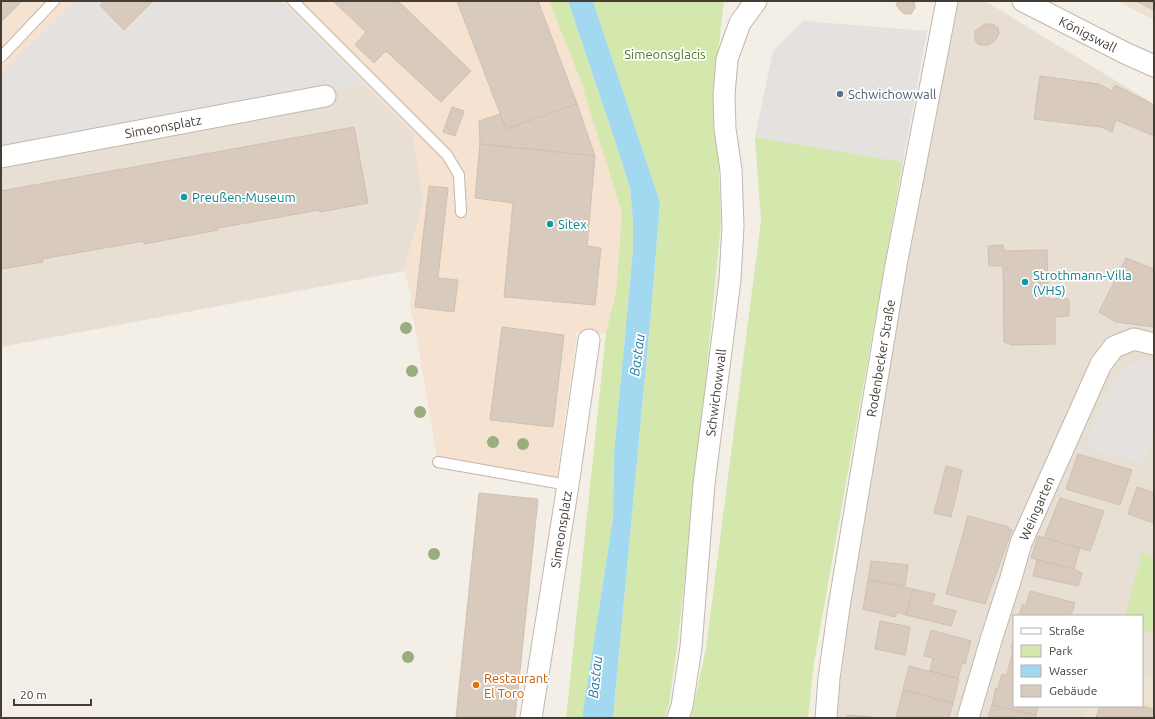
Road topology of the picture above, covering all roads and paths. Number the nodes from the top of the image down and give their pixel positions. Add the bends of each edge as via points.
1 (54, 1) edge
2 (293, 1) edge
3 (756, 1) edge
4 (947, 1) edge
5 (1023, 1) edge
6 (1, 57) edge
7 (1154, 66) edge
8 (325, 96) dead end
9 (1, 157) edge
10 (461, 212) dead end
11 (589, 340) dead end
12 (1154, 344) edge
13 (438, 462) dead end
14 (568, 485) junction
15 (531, 718) edge
16 (678, 718) edge
17 (826, 718) edge
18 (968, 718) edge

1 - 6 lane
2 - 10 lane via 447,155 459,175
3 - 16 street, Schwichowwall via 740,23 727,59 724,95 733,226 730,280 704,484 691,647
4 - 17 street, Rodenbecker Straße via 896,265 839,607
5 - 7 street, Königswall
8 - 9 street, Simeonsplatz
11 - 14 street, Simeonsplatz
12 - 18 street, Weingarten via 1134,338 1114,347 1101,364 1021,543
13 - 14 lane
14 - 15 street, Simeonsplatz

